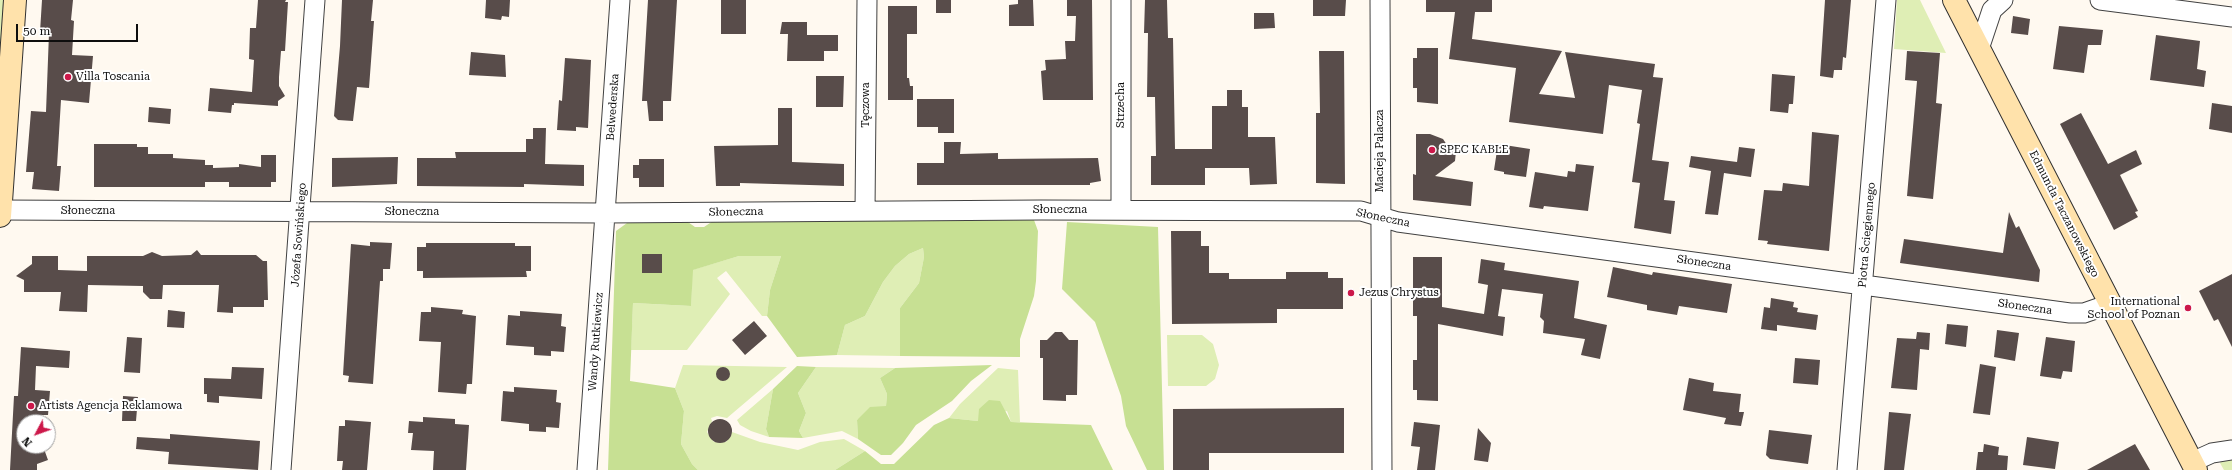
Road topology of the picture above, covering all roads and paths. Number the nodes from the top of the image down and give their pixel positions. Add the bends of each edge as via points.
1 (15, 0) edge
2 (315, 0) edge
3 (620, 0) edge
4 (867, 0) edge
5 (1121, 0) edge
6 (1380, 0) edge
7 (1886, 0) edge
8 (1954, 0) edge
9 (2003, 0) edge
10 (2100, 0) edge
11 (2232, 17) edge
12 (1979, 49) junction
13 (0, 210) edge
14 (1121, 210) junction
15 (866, 211) junction
16 (301, 212) junction
17 (604, 213) junction
18 (0, 216) edge
19 (1380, 218) junction
20 (1863, 284) junction
21 (2110, 304) junction
22 (2232, 450) edge
23 (2194, 466) edge
24 (281, 470) edge
25 (587, 470) edge
26 (1382, 470) edge
27 (1847, 470) edge

1 - 13 street
2 - 16 street, Józefa Sowińskiego
3 - 17 street, Belwederska
4 - 15 street, Tęczowa
5 - 14 street, Strzecha
6 - 19 street, Macieja Palacza
7 - 20 street, Piotra Ściegiennego
8 - 12 street, Edmunda Taczanowskiego
9 - 12 street via 1992,10
10 - 11 street
12 - 21 street, Edmunda Taczanowskiego
13 - 16 street, Słoneczna
13 - 18 street
14 - 15 street, Słoneczna
14 - 19 street, Słoneczna via 1362,211
15 - 17 street, Słoneczna
16 - 17 street, Słoneczna
16 - 24 street, Józefa Sowińskiego
17 - 25 street, Wandy Rutkiewicz
19 - 20 street, Słoneczna
19 - 26 street, Macieja Palacza
20 - 21 street, Słoneczna via 2070,313 2084,313
20 - 27 street, Piotra Ściegiennego
21 - 23 street, Edmunda Taczanowskiego
22 - 23 street via 2212,453

